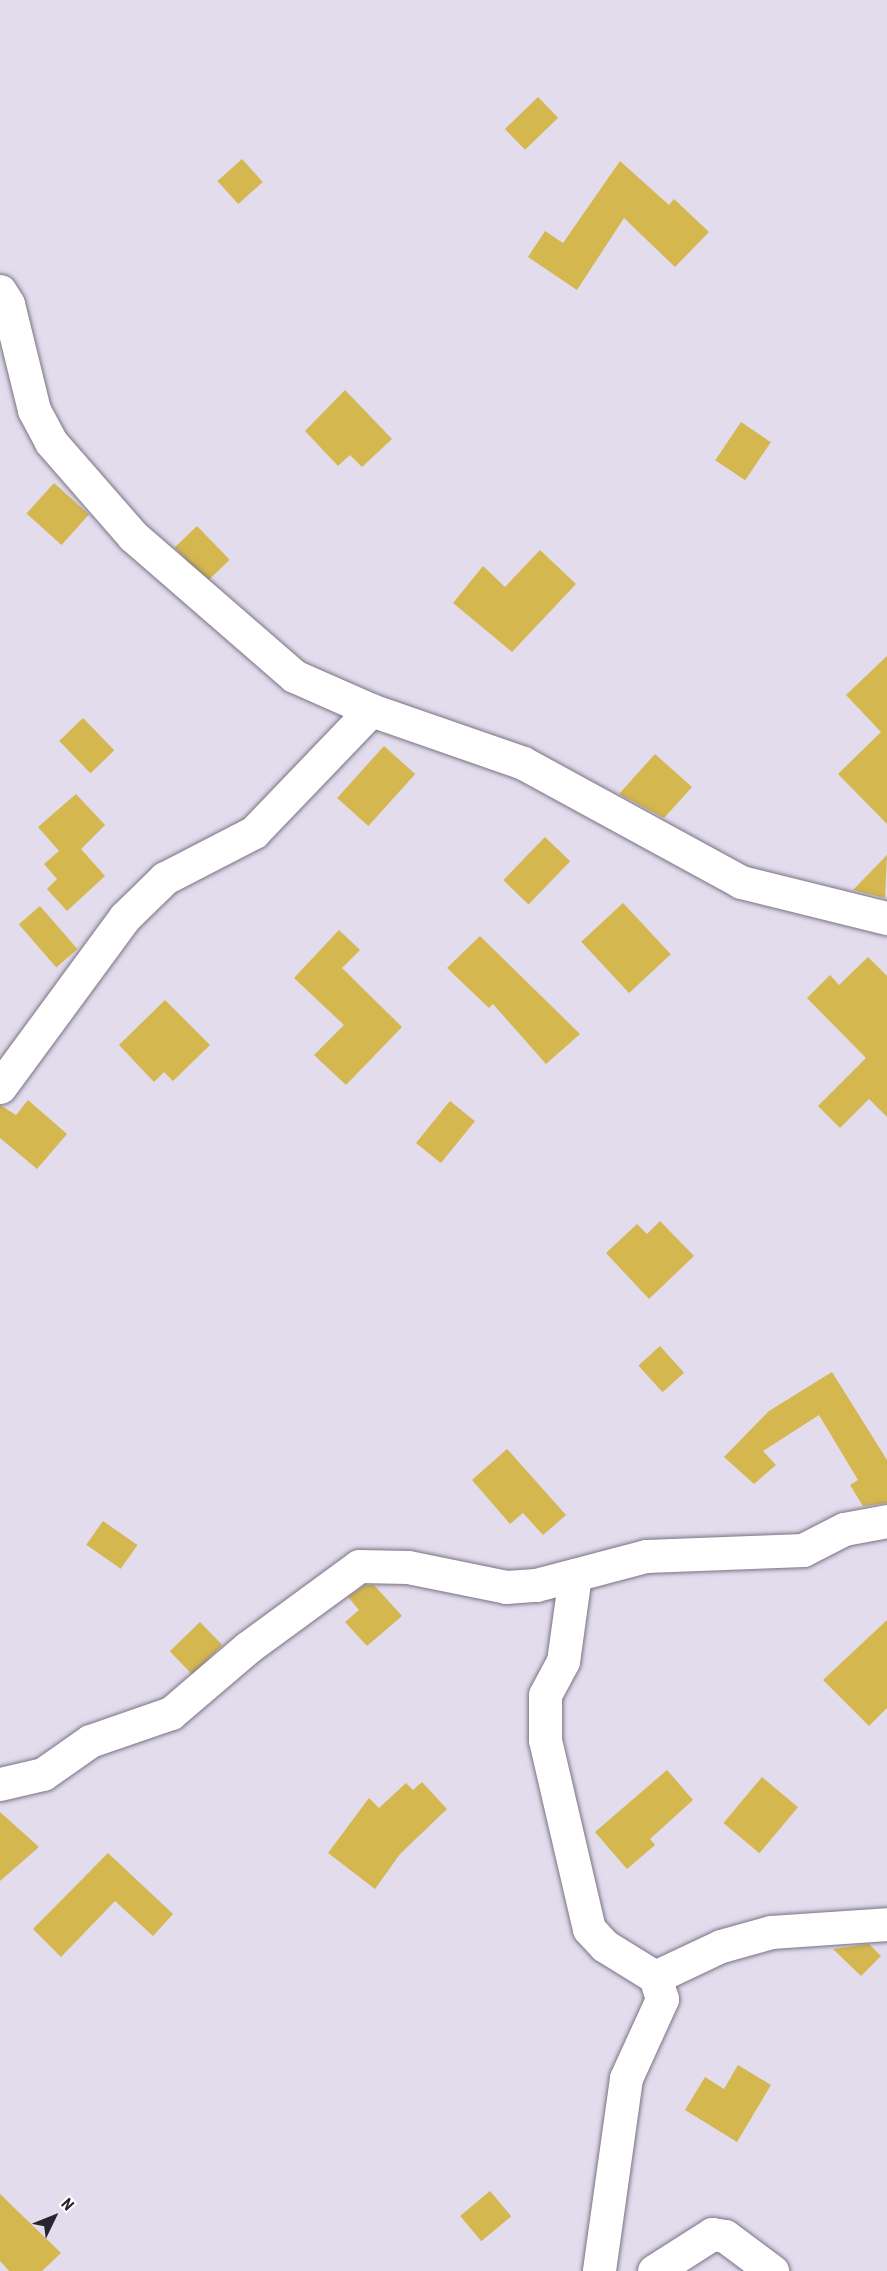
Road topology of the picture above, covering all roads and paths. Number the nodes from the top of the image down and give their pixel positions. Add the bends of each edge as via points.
1 (0, 291) edge
2 (371, 710) junction
3 (887, 918) edge
4 (0, 1087) edge
5 (887, 1521) edge
6 (574, 1575) junction
7 (0, 1784) edge
8 (887, 1924) edge
9 (655, 1977) junction
10 (599, 2271) edge
11 (654, 2271) edge
12 (772, 2271) edge

1 - 2 street via 8,304 34,410 51,442 79,476 133,536 267,655 318,689
2 - 3 street via 523,763 741,882
2 - 4 street via 254,832 165,878 125,917
5 - 6 street via 844,1529 803,1550 646,1556
6 - 7 street via 506,1587 408,1567 359,1566 247,1648 171,1713 90,1741 43,1774
6 - 9 street via 563,1661 545,1695 545,1740 589,1929 605,1946
8 - 9 street via 771,1932 721,1946
9 - 10 street via 662,1999 626,2078
11 - 12 street via 712,2234 725,2236

